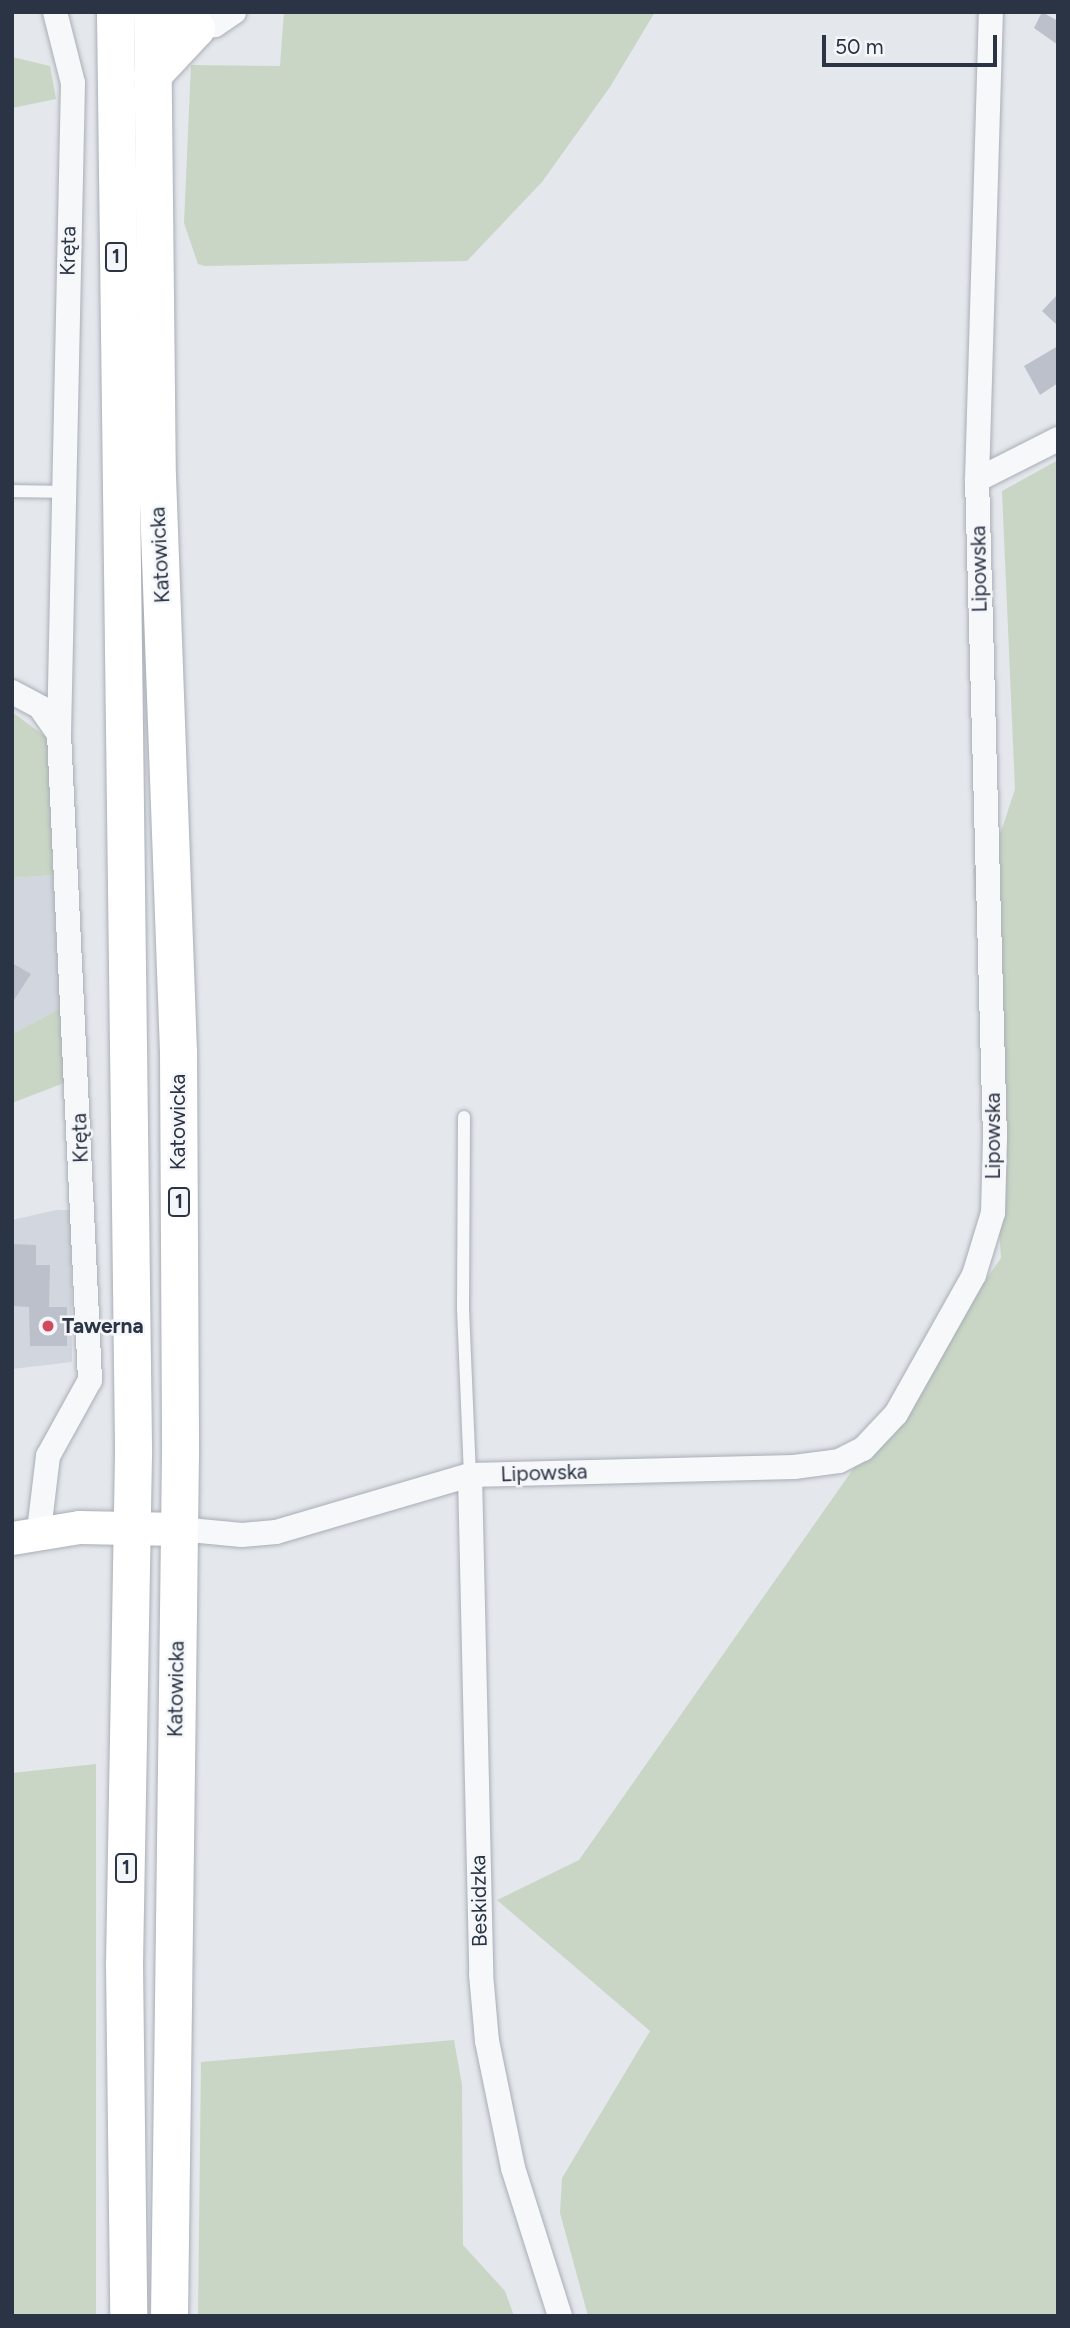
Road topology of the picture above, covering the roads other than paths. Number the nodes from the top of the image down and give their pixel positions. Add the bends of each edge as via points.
1 (55, 12) edge
2 (115, 12) edge
3 (152, 12) edge
4 (234, 12) edge
5 (990, 12) edge
6 (188, 20) edge
7 (152, 75) junction
8 (1058, 439) edge
9 (977, 480) junction
10 (12, 491) edge
11 (67, 492) junction
12 (12, 692) edge
13 (60, 734) junction
14 (464, 1116) dead end
15 (470, 1475) junction
16 (133, 1527) junction
17 (179, 1529) junction
18 (26, 1534) edge
19 (128, 2316) edge
20 (169, 2316) edge
21 (560, 2316) edge

1 - 11 street, Kręta via 73,83
2 - 16 main road, Katowicka / 1
3 - 7 main road, Katowicka / 1
4 - 6 street via 215,25
5 - 9 street, Lipowska
6 - 7 main road
7 - 17 main road, Katowicka / 1 via 157,486 178,1038
8 - 9 street
9 - 15 street, Lipowska via 995,1139 993,1213 974,1275 895,1414 863,1449 839,1461 794,1467
10 - 11 lane
11 - 13 street, Kręta
12 - 13 street via 40,707
13 - 18 street, Kręta via 90,1380 48,1457
14 - 15 lane, Lipowska via 463,1308
15 - 17 street, Lipowska via 276,1532 242,1535
15 - 21 street, Beskidzka via 481,1974 487,2041 513,2168
16 - 17 street, Lipowska
16 - 18 street, Lipowska
16 - 19 main road, Katowicka / 1 via 124,1964
17 - 20 main road, Katowicka / 1

